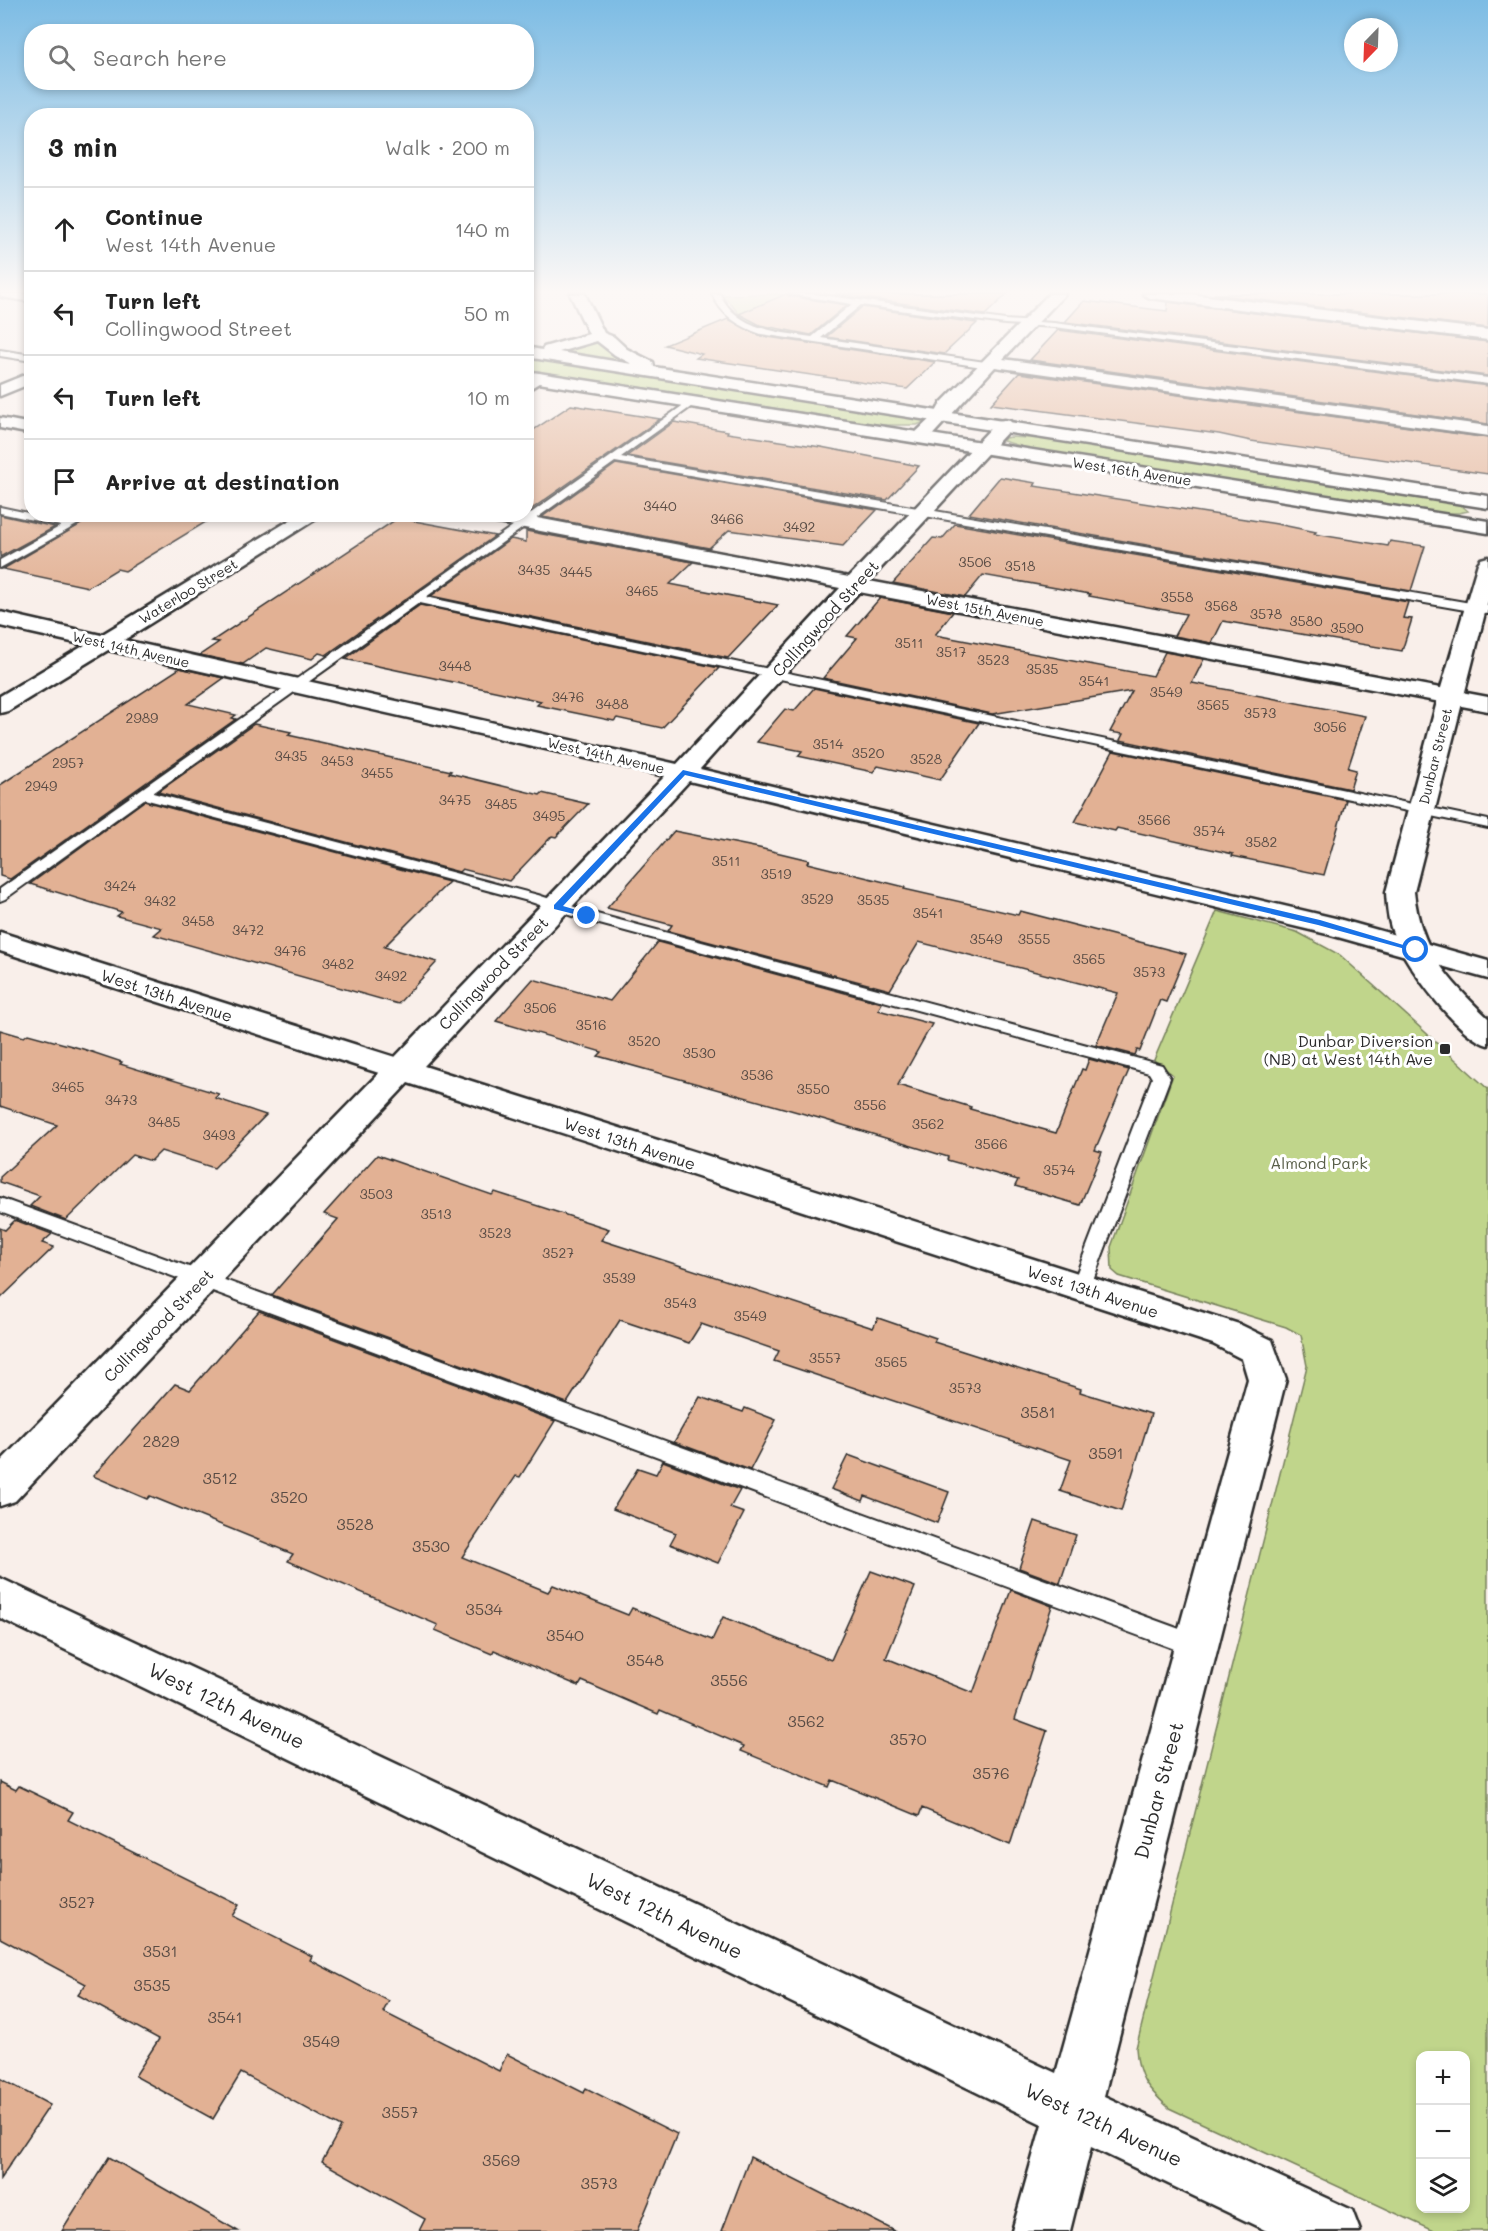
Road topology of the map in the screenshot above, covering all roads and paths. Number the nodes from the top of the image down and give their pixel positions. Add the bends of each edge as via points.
1 (664, 398) edge
2 (828, 398) edge
3 (956, 398) edge
4 (1248, 398) edge
5 (692, 402) junction
6 (943, 416) junction
7 (0, 423) edge
8 (1004, 425) junction
9 (24, 428) edge
10 (1488, 431) edge
11 (920, 438) junction
12 (982, 448) junction
13 (615, 459) junction
14 (1488, 502) edge
15 (0, 510) edge
16 (922, 512) junction
17 (24, 515) edge
18 (534, 515) edge
19 (57, 522) edge
20 (76, 522) edge
21 (302, 522) edge
22 (524, 522) joint
23 (71, 525) junction
24 (1488, 527) edge
25 (1488, 563) edge
26 (0, 565) edge
27 (854, 585) junction
28 (418, 599) junction
29 (1482, 609) edge
30 (0, 619) edge
31 (103, 643) junction
32 (776, 673) junction
33 (296, 686) junction
34 (1450, 698) junction
35 (1488, 704) edge
36 (0, 706) edge
37 (683, 772) junction
38 (144, 795) junction
39 (1421, 809) junction
40 (1488, 824) edge
41 (0, 896) edge
42 (557, 907) junction
43 (0, 941) edge
44 (1416, 950) junction
45 (1488, 970) edge
46 (1488, 1035) edge
47 (400, 1069) junction
48 (0, 1205) edge
49 (203, 1279) junction
50 (1081, 1288) junction
51 (1258, 1350) joint
52 (0, 1489) edge
53 (0, 1597) edge
54 (1196, 1646) junction
55 (1073, 2110) junction
56 (1041, 2231) edge
57 (1331, 2231) edge

1 - 5 street, West 16th Avenue
2 - 6 street, West 16th Avenue
3 - 6 street
4 - 10 street
5 - 11 street, West 16th Avenue
5 - 13 lane
6 - 8 street, West 16th Avenue
6 - 11 street
7 - 9 street
8 - 12 street, Collingwood Street
8 - 14 street, West 16th Avenue
11 - 12 street, West 16th Avenue
12 - 16 street, Collingwood Street
12 - 24 street, West 16th Avenue
13 - 16 lane
13 - 18 lane
15 - 17 lane
16 - 27 street, Collingwood Street
16 - 29 lane
19 - 23 lane
20 - 23 lane
21 - 31 street, Waterloo Street
22 - 27 street, West 15th Avenue
22 - 28 lane
23 - 26 lane
25 - 29 street, Dunbar Street
27 - 32 street, Collingwood Street
27 - 34 street, West 15th Avenue
28 - 32 lane
28 - 33 lane
29 - 34 street, Dunbar Street
30 - 31 street, West 14th Avenue
31 - 33 street, West 14th Avenue
31 - 36 street, Waterloo Street
32 - 37 street, Collingwood Street
32 - 39 lane
33 - 37 street, West 14th Avenue
33 - 38 lane
34 - 35 street, West 15th Avenue
34 - 39 street, Dunbar Street
37 - 42 street, Collingwood Street
37 - 44 street, West 14th Avenue via 1320,923
38 - 41 lane
38 - 42 lane
39 - 40 lane
39 - 44 street, Dunbar Street via 1400,892 1403,920
42 - 47 street, Collingwood Street
42 - 50 lane via 1156,1069 1161,1078
43 - 47 street, West 13th Avenue
44 - 45 street, West 14th Avenue
44 - 46 street, Dunbar Street via 1445,993
47 - 49 street, Collingwood Street
47 - 50 street, West 13th Avenue
48 - 49 lane
49 - 52 street, Collingwood Street
49 - 54 lane
50 - 51 street, West 13th Avenue via 1226,1334
51 - 54 street, Dunbar Street via 1267,1379
53 - 55 street, West 12th Avenue
54 - 55 street, Dunbar Street
55 - 56 street, Dunbar Street
55 - 57 street, West 12th Avenue

